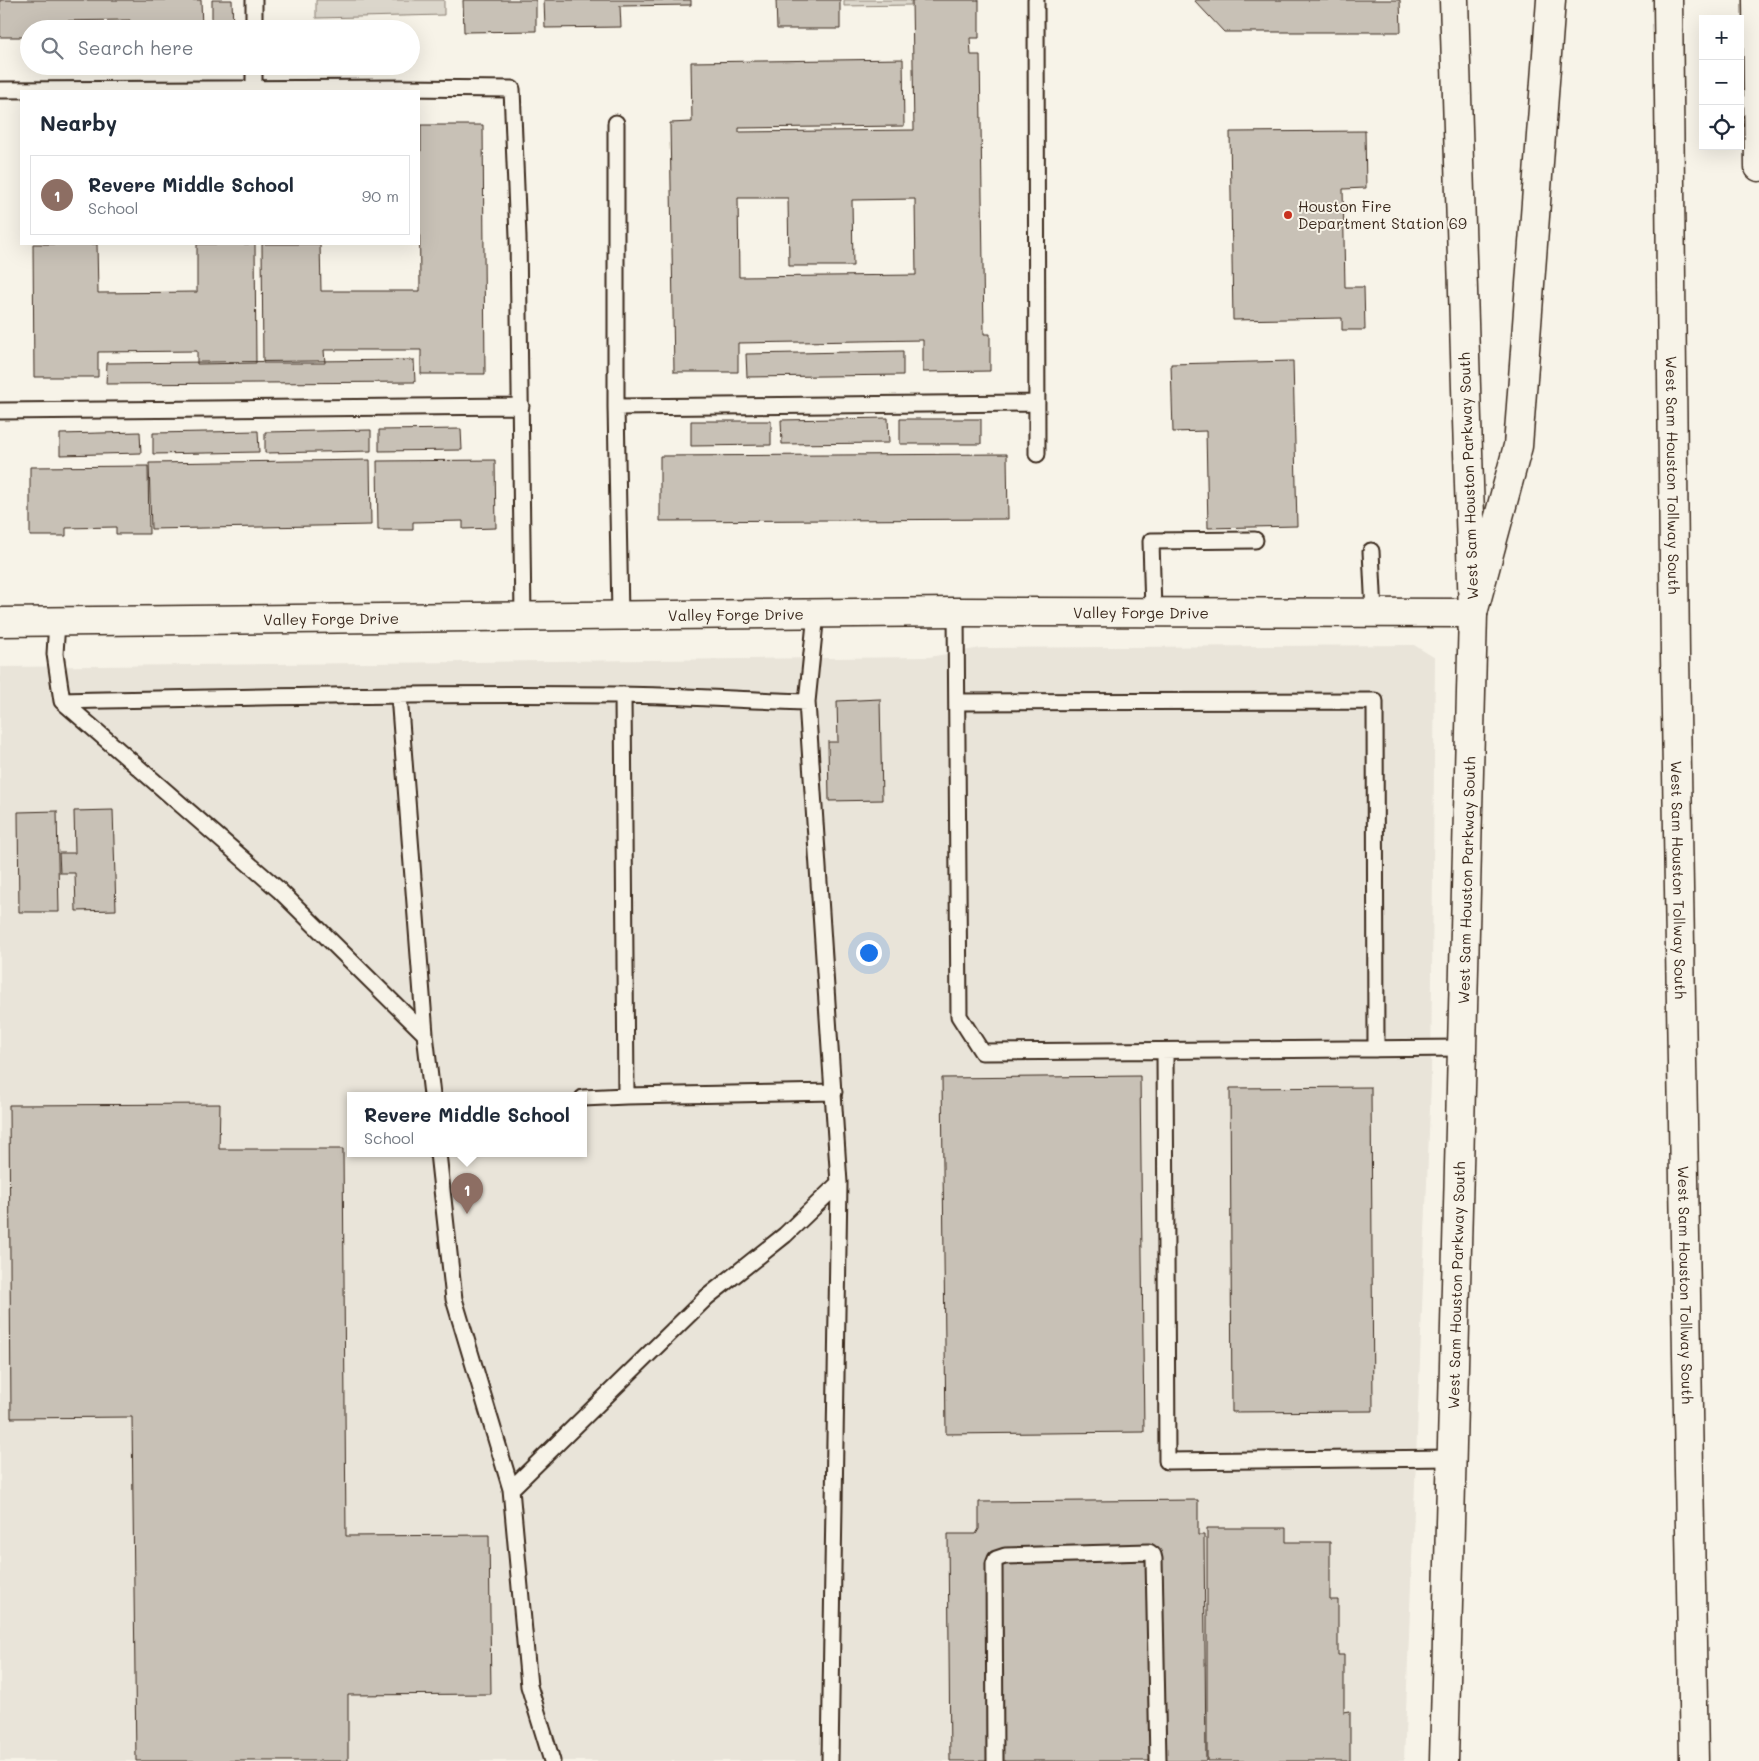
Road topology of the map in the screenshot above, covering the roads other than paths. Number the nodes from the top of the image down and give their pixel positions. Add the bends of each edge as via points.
1 (254, 0) edge
2 (1036, 0) edge
3 (1454, 0) edge
4 (1550, 0) edge
5 (1668, 0) edge
6 (1757, 0) edge
7 (254, 20) edge
8 (254, 75) edge
9 (254, 88) junction
10 (0, 90) edge
11 (616, 123) dead end
12 (1759, 167) edge
13 (1037, 403) junction
14 (521, 406) junction
15 (616, 407) junction
16 (0, 410) edge
17 (1036, 454) dead end
18 (1255, 540) dead end
19 (1371, 551) dead end
20 (1154, 611) junction
21 (956, 612) junction
22 (816, 613) junction
23 (1374, 613) junction
24 (1473, 613) junction
25 (620, 616) junction
26 (523, 617) junction
27 (57, 620) junction
28 (0, 622) edge
29 (399, 696) junction
30 (623, 696) junction
31 (62, 701) junction
32 (807, 702) junction
33 (957, 702) junction
34 (425, 1034) junction
35 (1462, 1048) junction
36 (1376, 1049) junction
37 (1165, 1051) junction
38 (432, 1092) edge
39 (834, 1092) junction
40 (626, 1096) junction
41 (587, 1098) edge
42 (438, 1157) edge
43 (838, 1183) junction
44 (1452, 1458) junction
45 (511, 1489) junction
46 (552, 1761) edge
47 (830, 1761) edge
48 (995, 1761) edge
49 (1158, 1761) edge
50 (1444, 1761) edge
51 (1694, 1761) edge

1 - 7 lane
2 - 13 lane
3 - 24 main road, West Sam Houston Parkway South
4 - 24 main road via 1518,446
5 - 51 main road, West Sam Houston Tollway South via 1675,655
6 - 12 main road
8 - 9 lane
9 - 10 lane
9 - 14 lane via 512,89
11 - 15 lane
13 - 15 lane
13 - 17 lane
14 - 16 lane
14 - 26 lane
15 - 25 lane
18 - 20 lane via 1150,541
19 - 23 lane
20 - 21 main road, Valley Forge Drive
20 - 23 main road, Valley Forge Drive
21 - 22 main road, Valley Forge Drive
21 - 33 lane
22 - 25 main road, Valley Forge Drive
22 - 32 lane
23 - 24 main road, Valley Forge Drive
24 - 35 main road, West Sam Houston Parkway South
25 - 26 main road, Valley Forge Drive
26 - 27 main road, Valley Forge Drive
27 - 28 main road, Valley Forge Drive
27 - 31 lane via 55,654
29 - 30 lane
29 - 31 lane
29 - 34 lane
30 - 32 lane
30 - 40 lane
31 - 34 lane via 279,890
32 - 39 lane
33 - 36 lane via 1375,701
33 - 37 lane via 959,1016 982,1052
34 - 38 lane
35 - 36 lane
35 - 44 main road, West Sam Houston Parkway South
36 - 37 lane
37 - 44 lane via 1167,1461
39 - 40 lane
39 - 43 lane
40 - 41 lane
42 - 45 lane via 454,1299
43 - 45 lane via 785,1235 707,1297
43 - 47 lane
44 - 50 main road, West Sam Houston Parkway South
45 - 46 lane via 530,1686
48 - 49 lane via 996,1559 1149,1552 1154,1559

